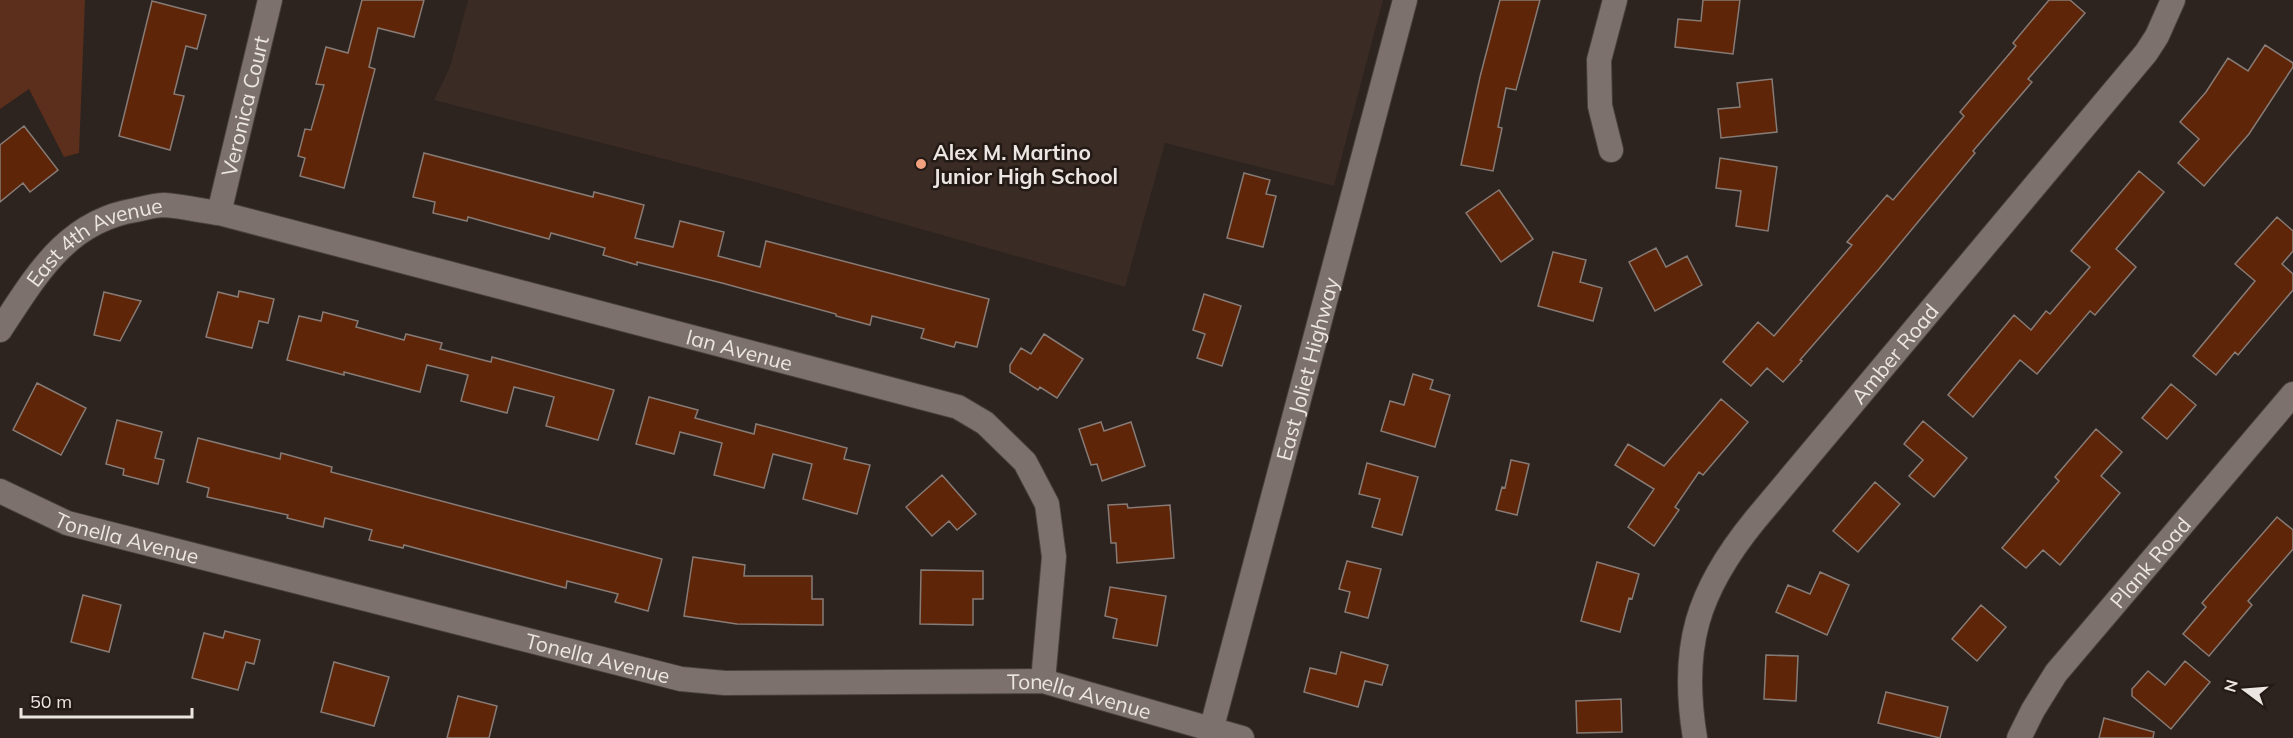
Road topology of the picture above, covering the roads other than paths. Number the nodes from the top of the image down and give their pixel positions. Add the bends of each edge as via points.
1 (270, 0) edge
2 (1405, 0) edge
3 (1615, 0) edge
4 (2173, 0) edge
5 (1611, 150) dead end
6 (219, 213) junction
7 (0, 330) edge
8 (2293, 394) edge
9 (0, 491) edge
10 (1043, 681) junction
11 (1210, 734) edge
12 (1242, 738) edge
13 (1695, 738) edge
14 (2019, 738) edge

1 - 6 street, Veronica Court
2 - 11 street, East Joliet Highway
3 - 5 street via 1599,60 1600,106
4 - 13 street, Amber Road via 2146,53 1724,561 1708,593 1691,647 1690,696
6 - 7 street, East 4th Avenue via 163,205 122,212 91,225 64,243 44,266
6 - 10 street, Ian Avenue via 958,407 985,423 1025,462 1047,504 1054,557
8 - 14 street, Plank Road via 2056,673
9 - 10 street, Tonella Avenue via 67,523 681,679 724,683
10 - 11 street, Tonella Avenue
11 - 12 street, Tonella Avenue

